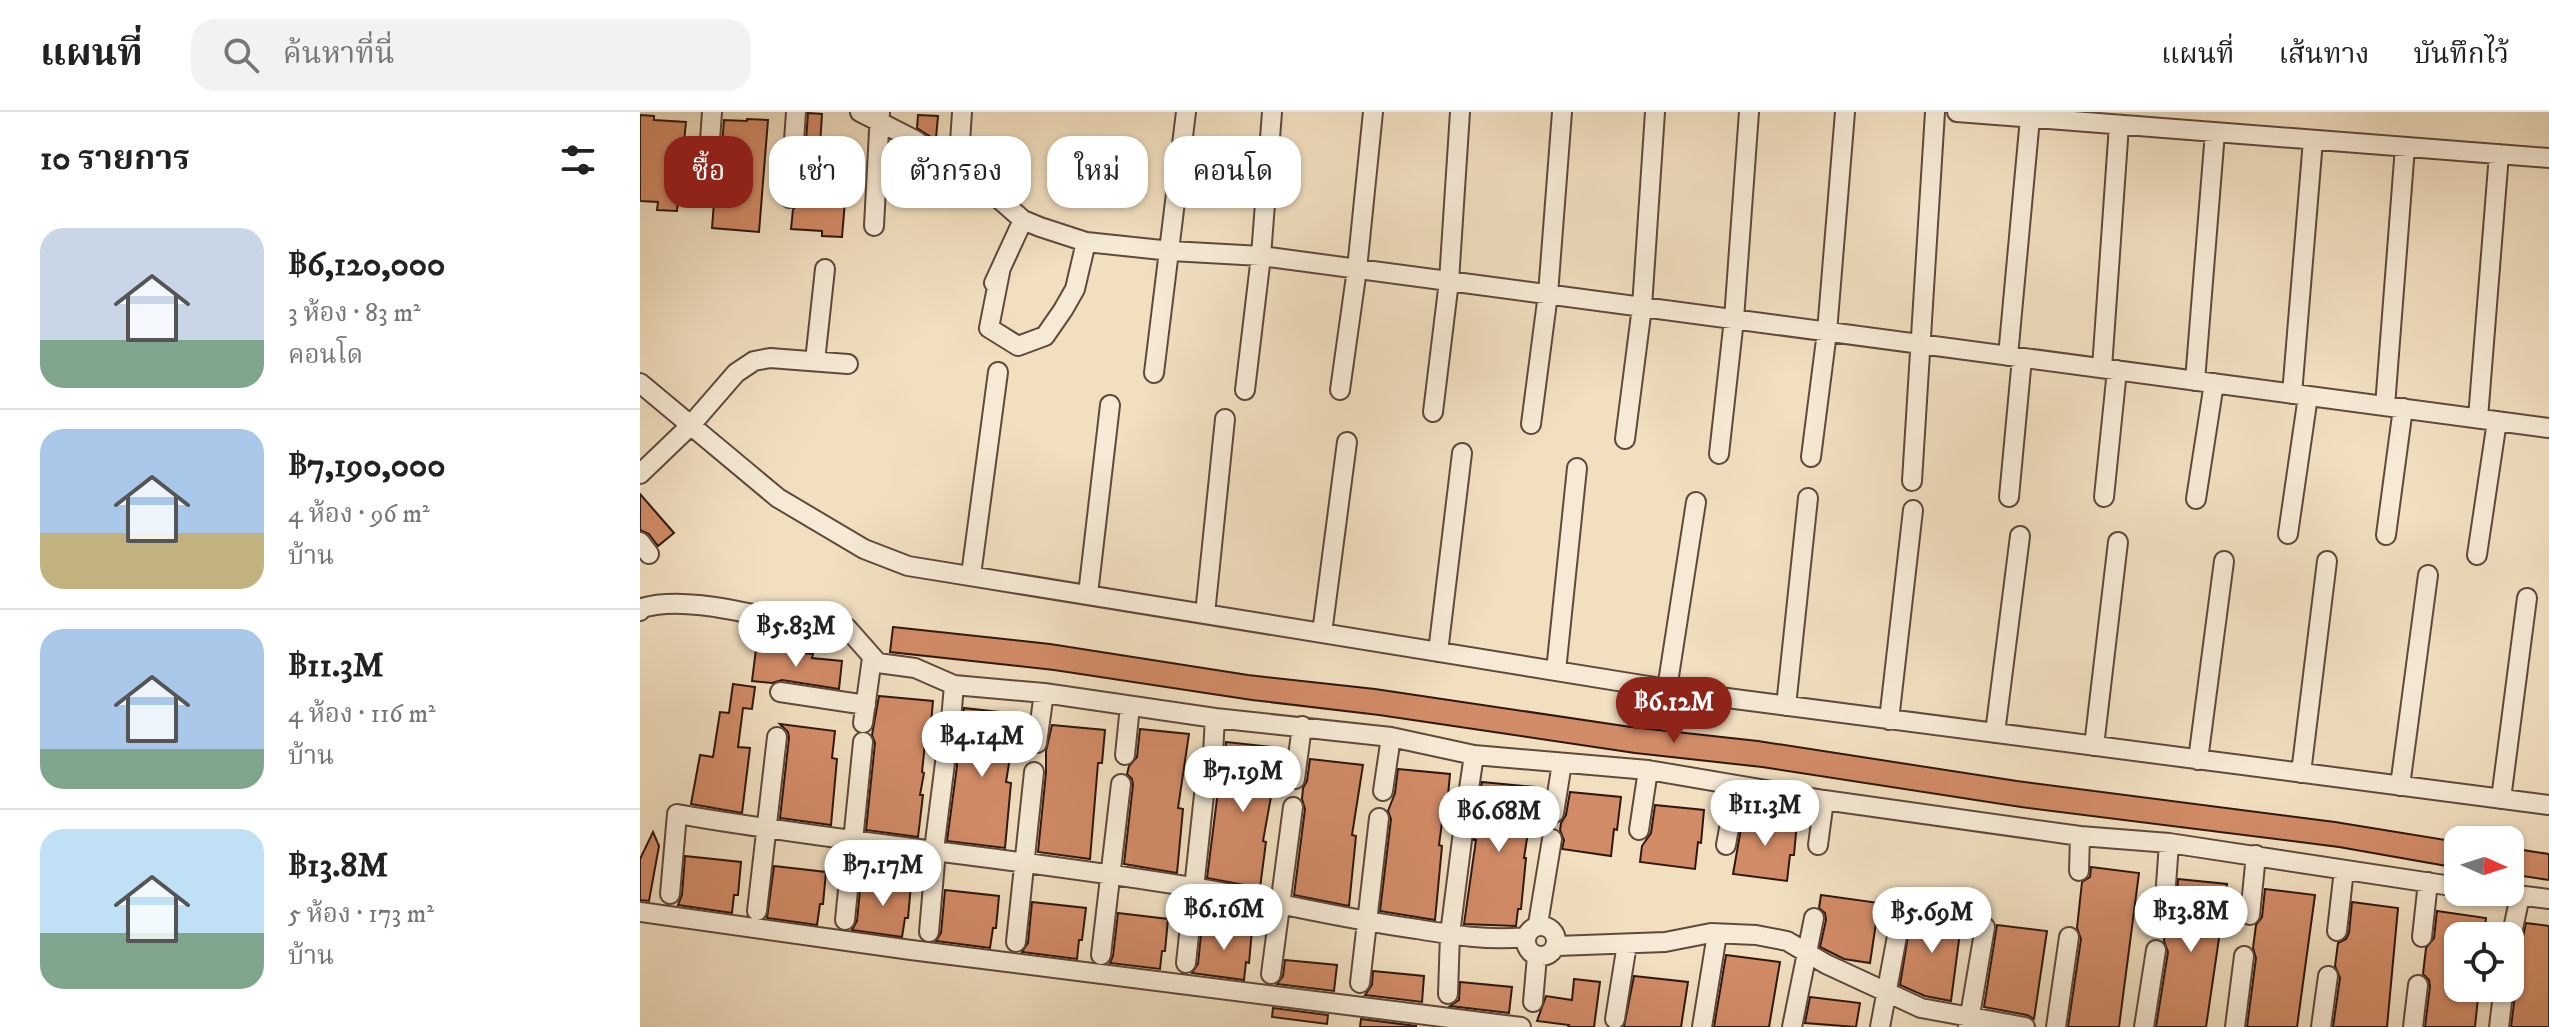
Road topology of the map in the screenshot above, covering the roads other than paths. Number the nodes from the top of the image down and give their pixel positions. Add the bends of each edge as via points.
1 (712, 112) edge
2 (796, 112) edge
3 (860, 112) edge
4 (962, 112) edge
5 (1186, 112) edge
6 (1272, 112) edge
7 (1373, 112) edge
8 (1460, 112) edge
9 (1562, 112) edge
10 (1655, 112) edge
11 (1749, 112) edge
12 (1845, 112) edge
13 (1935, 112) edge
14 (1957, 112) edge
15 (880, 117) edge
16 (2030, 118) junction
17 (2119, 125) junction
18 (2215, 132) junction
19 (710, 136) edge
20 (794, 136) edge
21 (909, 136) edge
22 (960, 136) edge
23 (2313, 140) junction
24 (2405, 147) junction
25 (2499, 154) junction
26 (2549, 158) edge
27 (1009, 208) edge
28 (1023, 220) junction
29 (874, 226) dead end
30 (1086, 242) junction
31 (1171, 251) junction
32 (1261, 256) junction
33 (825, 269) dead end
34 (1357, 269) junction
35 (1000, 272) junction
36 (1449, 281) junction
37 (1548, 294) junction
38 (983, 307) dead end
39 (1642, 307) junction
40 (1734, 319) junction
41 (1827, 332) junction
42 (1919, 344) junction
43 (2015, 357) junction
44 (815, 361) junction
45 (848, 364) dead end
46 (2110, 369) junction
47 (998, 372) dead end
48 (1154, 373) dead end
49 (2195, 381) junction
50 (640, 383) edge
51 (2214, 383) junction
52 (1245, 390) dead end
53 (1340, 390) dead end
54 (2300, 395) junction
55 (1110, 405) dead end
56 (2394, 407) junction
57 (1433, 412) dead end
58 (1225, 419) dead end
59 (2488, 420) junction
60 (1531, 424) dead end
61 (690, 426) junction
62 (2549, 428) edge
63 (1625, 439) dead end
64 (1347, 442) dead end
65 (1462, 453) dead end
66 (1719, 454) dead end
67 (1811, 457) dead end
68 (1577, 468) dead end
69 (640, 474) edge
70 (1912, 481) dead end
71 (2009, 497) dead end
72 (2104, 497) dead end
73 (1808, 498) dead end
74 (2196, 499) dead end
75 (1696, 502) dead end
76 (1913, 510) dead end
77 (2288, 534) dead end
78 (2386, 535) dead end
79 (2020, 536) dead end
80 (2118, 542) dead end
81 (2477, 555) dead end
82 (2224, 561) dead end
83 (2327, 561) dead end
84 (971, 575) junction
85 (2428, 575) dead end
86 (1088, 594) junction
87 (2527, 598) dead end
88 (640, 611) edge
89 (1205, 614) junction
90 (1322, 633) junction
91 (1438, 652) junction
92 (872, 658) junction
93 (1556, 671) junction
94 (954, 685) junction
95 (1667, 689) junction
96 (780, 692) dead end
97 (1044, 693) junction
98 (1130, 706) junction
99 (1786, 706) junction
100 (1215, 718) junction
101 (1889, 720) junction
102 (1302, 726) junction
103 (950, 732) dead end
104 (1995, 733) junction
105 (777, 737) dead end
106 (1391, 737) junction
107 (863, 742) dead end
108 (1037, 743) dead end
109 (2094, 746) junction
110 (946, 755) dead end
111 (1125, 755) dead end
112 (1474, 755) junction
113 (2198, 760) junction
114 (1562, 763) junction
115 (1648, 770) junction
116 (1212, 771) dead end
117 (1034, 772) dead end
118 (2301, 773) junction
119 (1295, 779) dead end
120 (1121, 784) dead end
121 (1737, 785) junction
122 (2400, 786) junction
123 (1383, 791) dead end
124 (1204, 795) dead end
125 (2501, 799) junction
126 (1824, 800) junction
127 (1467, 802) dead end
128 (2549, 805) edge
129 (1293, 807) dead end
130 (1554, 813) dead end
131 (1379, 818) dead end
132 (765, 829) junction
133 (1639, 830) dead end
134 (1463, 832) dead end
135 (2080, 836) junction
136 (1552, 839) dead end
137 (852, 840) junction
138 (2169, 843) junction
139 (1726, 845) dead end
140 (1818, 845) dead end
141 (935, 850) junction
142 (2256, 855) junction
143 (1023, 863) junction
144 (2344, 870) junction
145 (2079, 871) dead end
146 (1109, 875) junction
147 (2428, 882) junction
148 (2444, 885) edge
149 (1195, 888) junction
150 (670, 894) dead end
151 (2524, 896) edge
152 (2165, 899) dead end
153 (2549, 899) edge
154 (1282, 904) junction
155 (757, 911) dead end
156 (640, 912) edge
157 (1901, 915) dead end
158 (2250, 915) dead end
159 (1814, 918) dead end
160 (845, 920) dead end
161 (1367, 922) junction
162 (1985, 927) dead end
163 (1532, 931) junction
164 (2337, 931) dead end
165 (929, 932) dead end
166 (1450, 934) junction
167 (1717, 934) junction
168 (2069, 937) dead end
169 (2422, 937) dead end
170 (1016, 942) dead end
171 (1627, 944) junction
172 (1557, 946) junction
173 (2156, 950) dead end
174 (1809, 952) junction
175 (1101, 955) dead end
176 (1537, 956) junction
177 (2244, 956) dead end
178 (1186, 963) dead end
179 (1271, 974) dead end
180 (2328, 976) dead end
181 (1360, 983) dead end
182 (2418, 985) dead end
183 (1448, 994) dead end
184 (1888, 994) junction
185 (1533, 1002) dead end
186 (2502, 1002) edge
187 (1615, 1019) dead end
188 (1969, 1022) edge
189 (1521, 1027) edge
190 (1702, 1027) edge
191 (1792, 1027) edge
192 (1880, 1027) edge
193 (2025, 1027) edge
194 (2056, 1027) edge
195 (2144, 1027) edge
196 (2235, 1027) edge
197 (2321, 1027) edge
198 (2413, 1027) edge
199 (2499, 1027) edge

1 - 19 street
2 - 20 street
3 - 15 street
4 - 22 street
5 - 31 street
6 - 32 street
7 - 34 street
8 - 36 street
9 - 37 street
10 - 39 street
11 - 40 street
12 - 41 street
13 - 42 street
14 - 16 street
15 - 21 street
15 - 29 street
16 - 17 street
16 - 43 street
17 - 18 street
17 - 46 street
18 - 23 street
18 - 49 street
23 - 24 street
23 - 54 street
24 - 25 street
24 - 56 street
25 - 26 street
25 - 59 street
27 - 28 street
28 - 30 street
28 - 35 street
30 - 31 street
30 - 35 street via 1075,289 1063,310 1045,336 1018,346 989,328
31 - 32 street
31 - 48 street
32 - 34 street
32 - 52 street
33 - 44 street
34 - 36 street
34 - 53 street
35 - 38 street
36 - 37 street
36 - 57 street
37 - 39 street
37 - 60 street
39 - 40 street
39 - 63 street
40 - 41 street
40 - 66 street
41 - 42 street
41 - 67 street
42 - 43 street
42 - 70 street
43 - 46 street
43 - 71 street
44 - 45 street
44 - 61 street via 754,361 736,373
46 - 49 street
46 - 72 street
47 - 84 street
49 - 51 street
50 - 61 street
51 - 54 street
51 - 74 street
54 - 56 street
54 - 77 street
55 - 86 street
56 - 59 street
56 - 78 street
58 - 89 street
59 - 62 street
59 - 81 street
61 - 69 street
61 - 84 street via 778,498 864,549 908,566
64 - 90 street
65 - 91 street
68 - 93 street
73 - 99 street
75 - 95 street
76 - 101 street
79 - 104 street
80 - 109 street
82 - 113 street
83 - 118 street
84 - 86 street
85 - 122 street
86 - 89 street
87 - 125 street
88 - 92 street via 655,603 687,605 847,628
89 - 90 street
90 - 91 street
91 - 93 street
92 - 94 street
92 - 96 street via 864,714
93 - 95 street
94 - 97 street
94 - 103 street
95 - 99 street
97 - 98 street
97 - 108 street
98 - 100 street
98 - 111 street
99 - 101 street
100 - 102 street
100 - 116 street
101 - 104 street
102 - 106 street
102 - 119 street
104 - 109 street
105 - 132 street
106 - 112 street
106 - 123 street
107 - 137 street
109 - 113 street
110 - 141 street
112 - 114 street
112 - 127 street
113 - 118 street
114 - 115 street
114 - 130 street
115 - 121 street
115 - 133 street
117 - 143 street
118 - 122 street
120 - 146 street
121 - 126 street
121 - 139 street
122 - 125 street
124 - 149 street
125 - 128 street
126 - 135 street
126 - 140 street
129 - 154 street
131 - 161 street
132 - 137 street
132 - 150 street via 677,814
132 - 155 street
134 - 166 street
135 - 138 street
135 - 145 street
136 - 163 street
137 - 141 street
137 - 160 street
138 - 142 street
138 - 152 street
141 - 143 street
141 - 165 street
142 - 144 street
142 - 158 street
143 - 146 street
143 - 170 street
144 - 147 street
144 - 164 street
146 - 149 street
146 - 175 street
147 - 148 street
147 - 169 street
149 - 154 street
149 - 178 street
151 - 153 street
154 - 161 street
154 - 179 street
156 - 189 street
157 - 184 street
159 - 174 street
161 - 166 street
161 - 181 street
162 - 188 street
163 - 166 street via 1509,938
163 - 172 street via 1549,925
163 - 176 street via 1527,949
166 - 183 street
167 - 171 street
167 - 174 street via 1787,941
167 - 190 street
168 - 194 street
171 - 172 street
171 - 187 street
172 - 176 street via 1549,955
173 - 195 street
174 - 184 street
174 - 191 street
176 - 185 street
177 - 196 street
180 - 197 street
182 - 198 street
184 - 188 street
184 - 192 street
186 - 199 street
188 - 193 street

